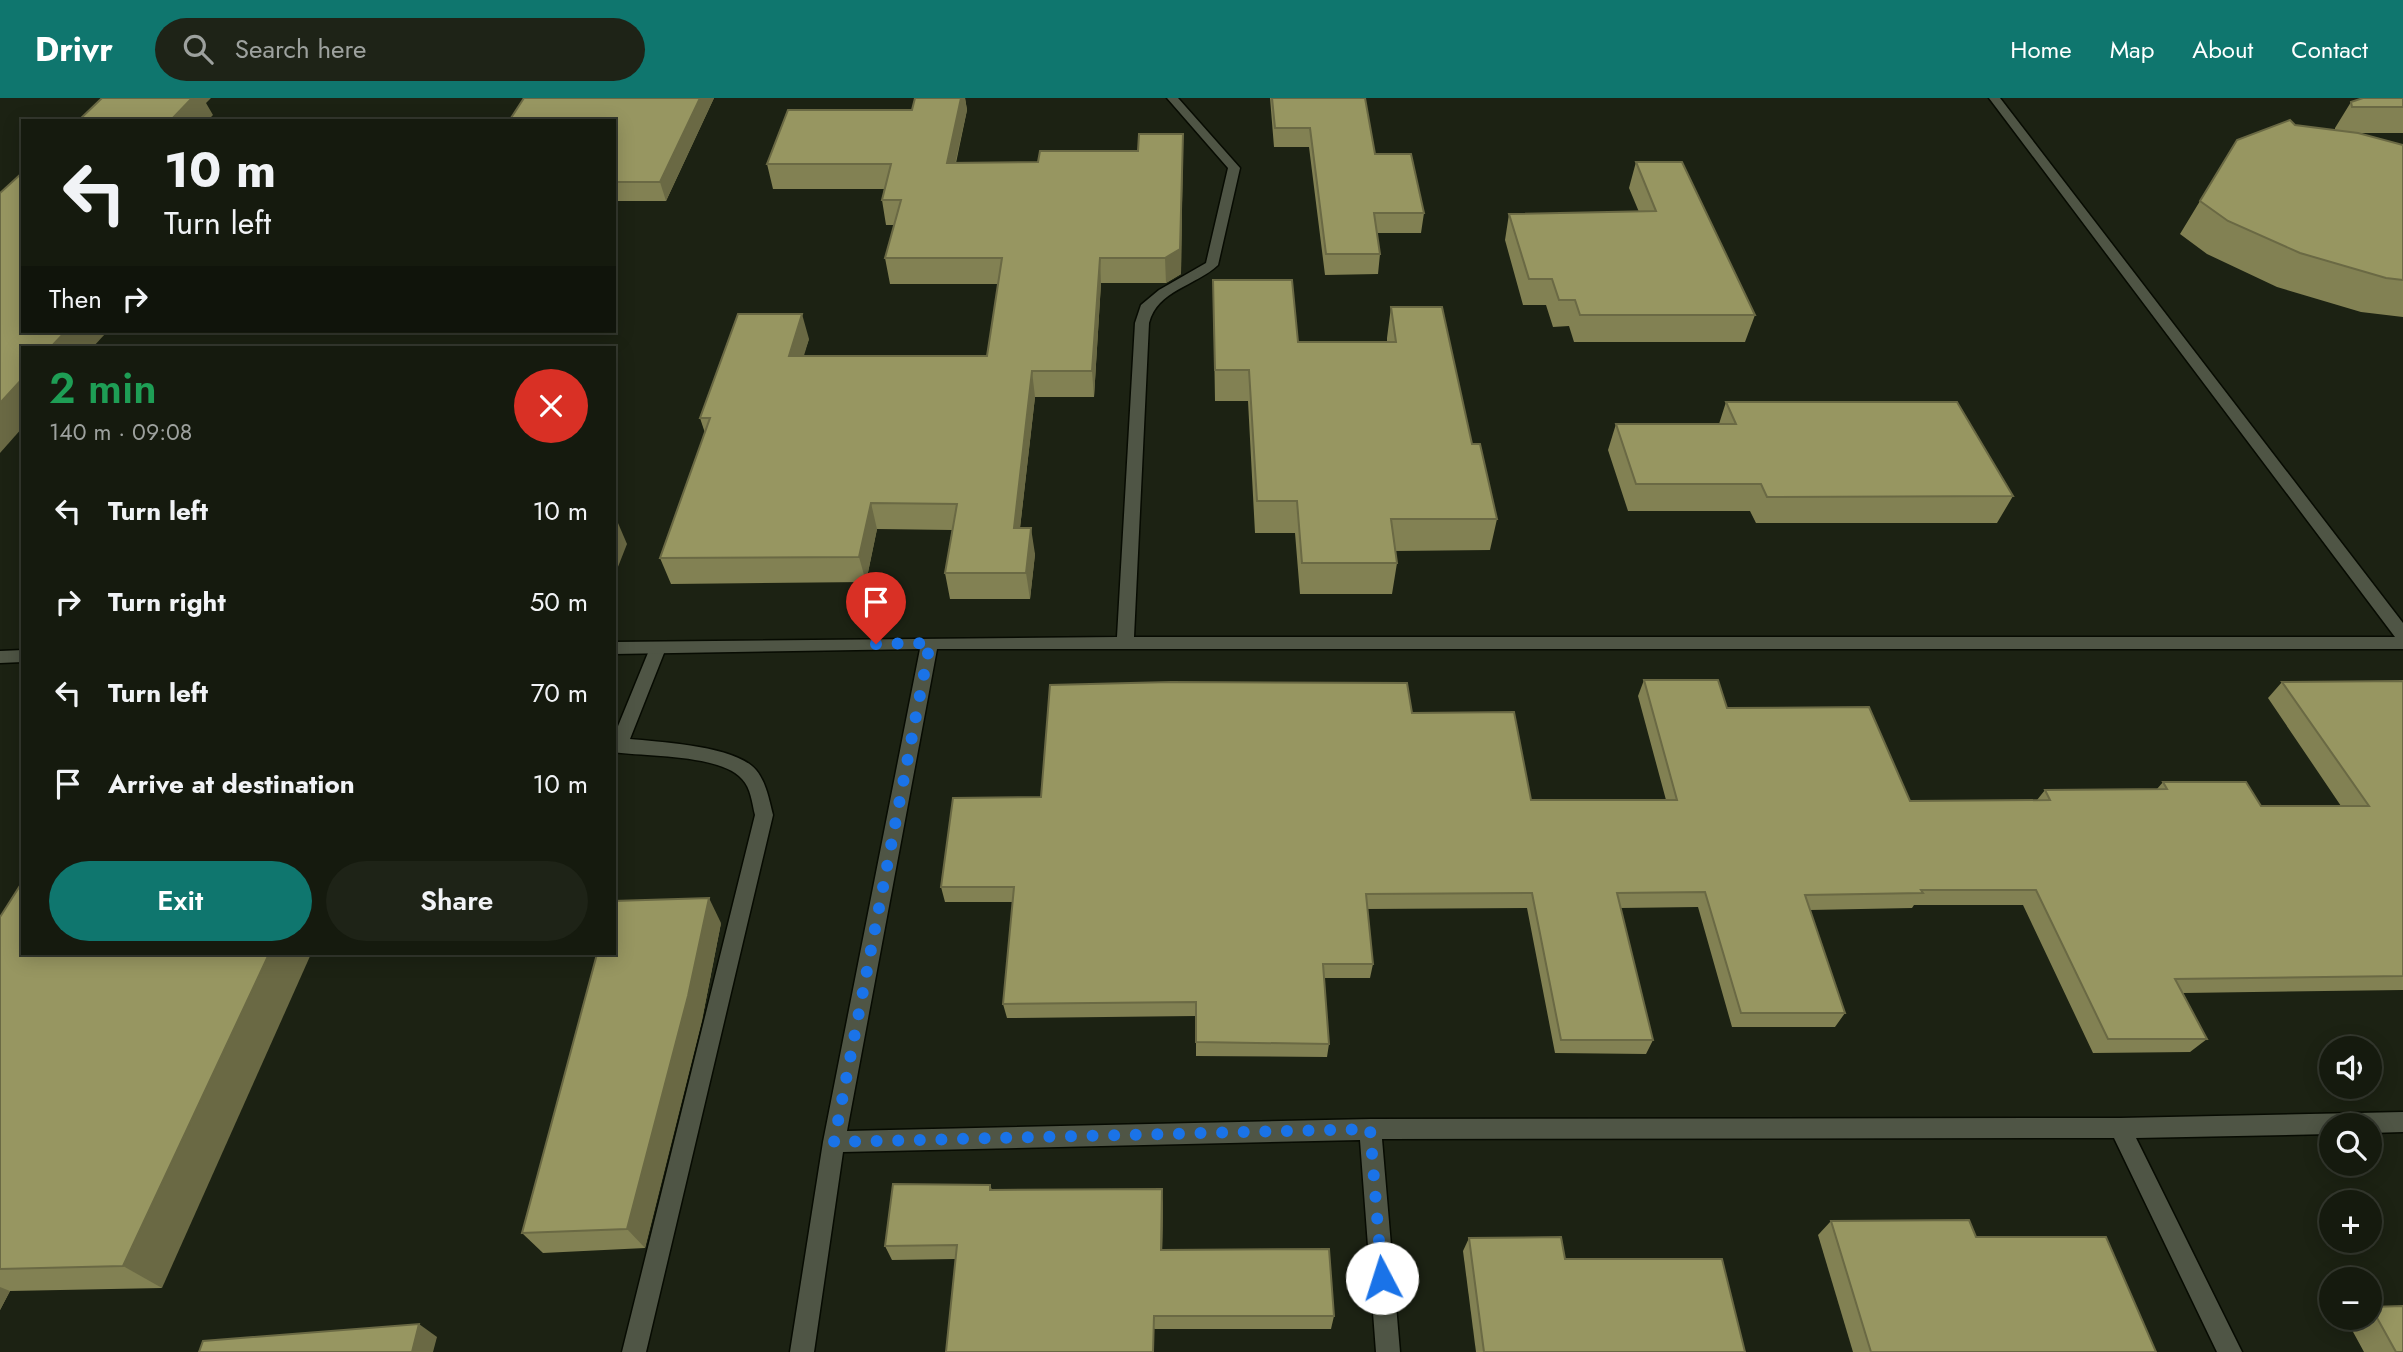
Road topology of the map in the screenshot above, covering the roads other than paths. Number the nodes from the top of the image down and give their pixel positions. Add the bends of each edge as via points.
1 (1171, 98) edge
2 (1994, 98) edge
3 (2403, 635) edge
4 (930, 643) junction
5 (1125, 643) junction
6 (2403, 643) edge
7 (616, 648) edge
8 (659, 648) junction
9 (21, 656) edge
10 (0, 657) edge
11 (617, 746) edge
12 (2403, 1122) edge
13 (2120, 1128) junction
14 (1370, 1129) junction
15 (834, 1142) junction
16 (634, 1352) edge
17 (802, 1352) edge
18 (1388, 1352) edge
19 (2230, 1352) edge

1 - 5 street via 1234,168 1212,265 1164,293 1146,308 1142,323
2 - 3 street
4 - 5 street
4 - 8 street
4 - 15 street
5 - 6 street
7 - 8 street
8 - 11 street
9 - 10 street
11 - 16 street via 718,758 745,769 757,788 764,815
12 - 13 street
13 - 14 street
13 - 19 street
14 - 15 street
14 - 18 street
15 - 17 street

